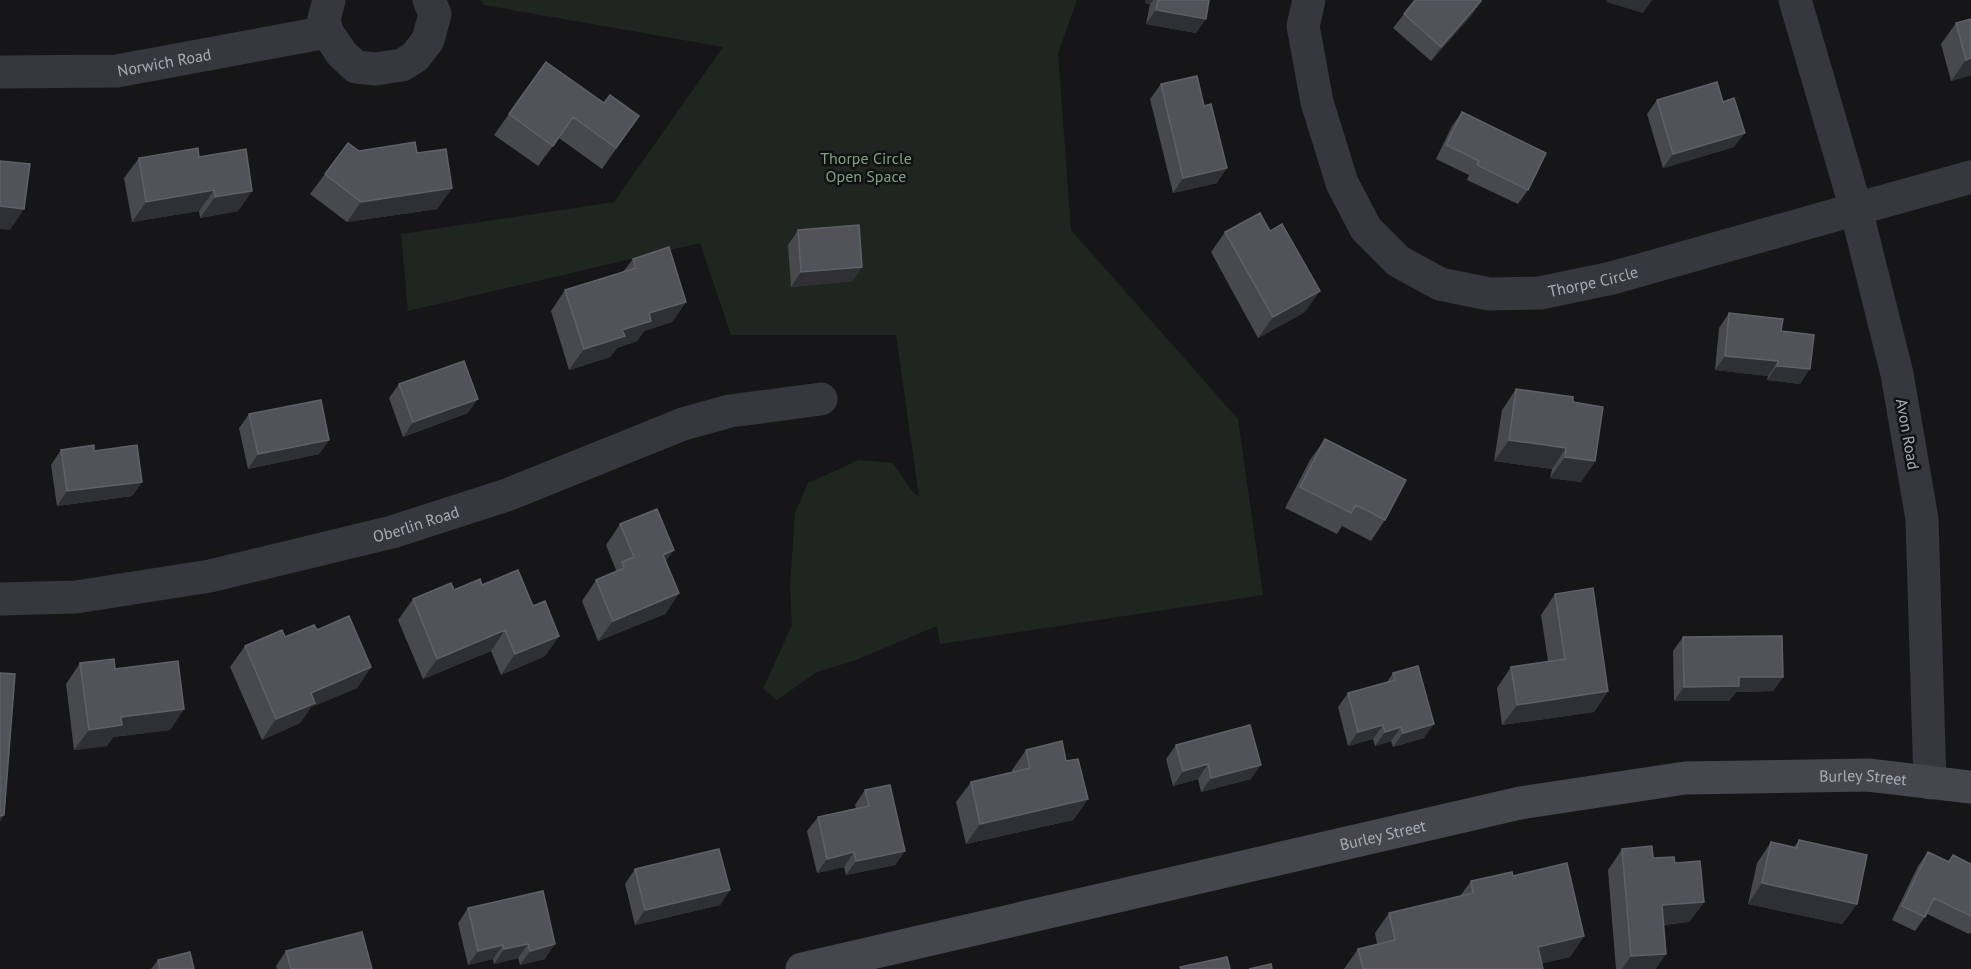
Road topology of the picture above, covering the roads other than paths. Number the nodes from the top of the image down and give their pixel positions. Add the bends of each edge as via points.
1 (329, 0) edge
2 (429, 0) edge
3 (1309, 0) edge
4 (1796, 0) edge
5 (327, 32) junction
6 (0, 72) edge
7 (1971, 177) edge
8 (1856, 209) junction
9 (821, 399) dead end
10 (0, 599) edge
11 (1930, 783) junction
12 (1971, 787) edge
13 (802, 969) edge

1 - 5 street via 324,19
2 - 5 street via 435,14 428,40 415,57 402,65 356,67
3 - 8 street, Thorpe Circle via 1303,26 1317,102 1342,183 1366,230 1398,261 1440,284 1489,294 1540,293 1612,278
4 - 8 street
5 - 6 street, Norwich Road via 117,71
7 - 8 street
8 - 11 street, Avon Road via 1897,374 1922,519
9 - 10 street, Oberlin Road via 729,411 683,424 507,495 392,532 210,576 76,597
11 - 12 main road, Burley Street
11 - 13 main road, Burley Street via 1868,775 1685,778 1520,803

